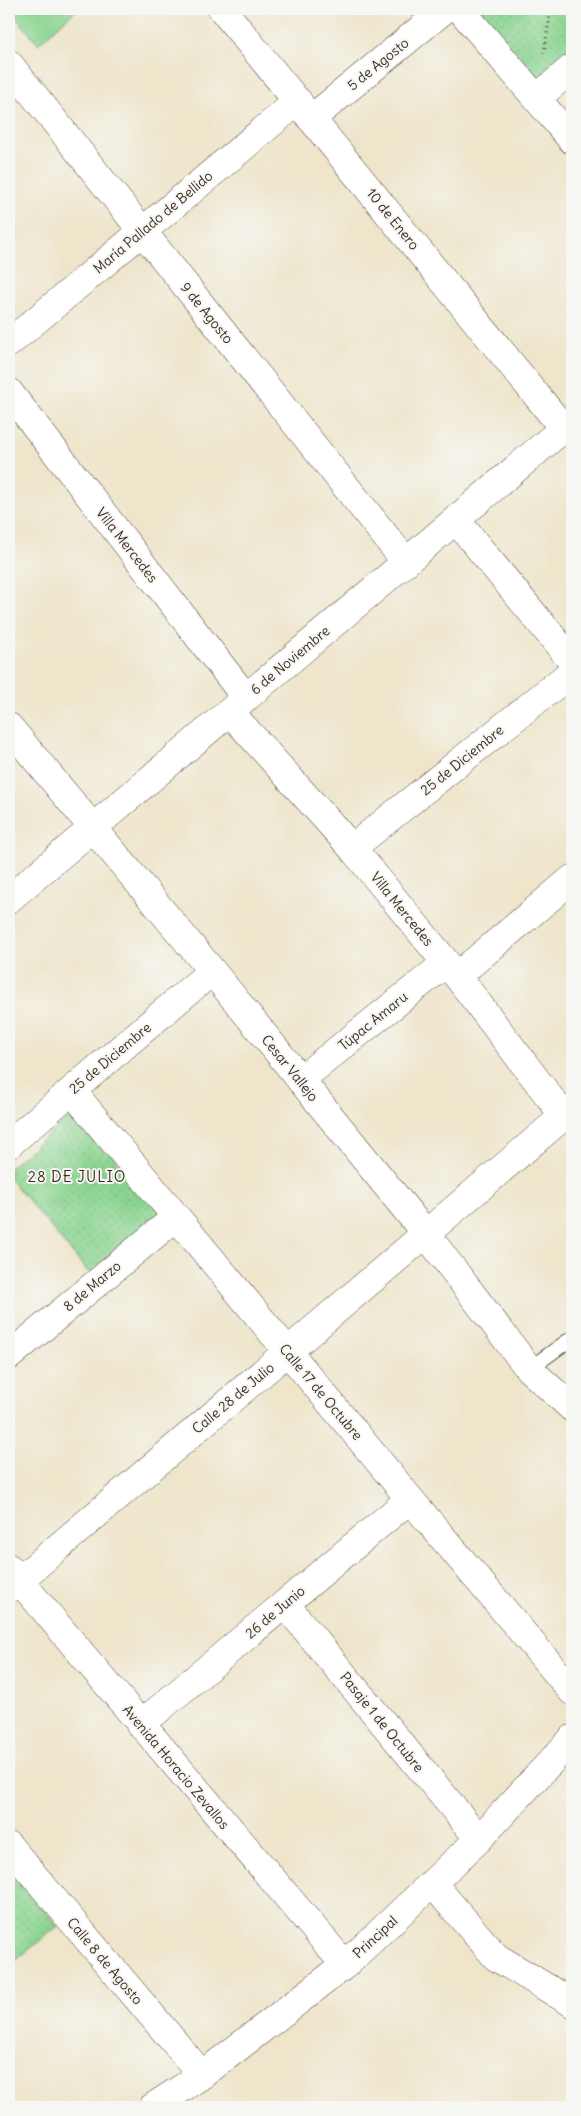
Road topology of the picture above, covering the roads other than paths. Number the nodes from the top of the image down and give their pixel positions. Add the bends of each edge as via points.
1 (222, 9) edge
2 (445, 9) edge
3 (460, 9) edge
4 (9, 64) edge
5 (572, 68) edge
6 (537, 98) junction
7 (305, 110) junction
8 (572, 140) edge
9 (141, 231) junction
10 (9, 343) edge
11 (9, 392) edge
12 (568, 425) edge
13 (456, 520) junction
14 (406, 562) junction
15 (572, 661) edge
16 (572, 672) edge
17 (238, 705) junction
18 (9, 727) edge
19 (92, 828) junction
20 (352, 848) junction
21 (572, 879) edge
22 (9, 899) edge
23 (452, 969) junction
24 (212, 971) junction
25 (300, 1080) junction
26 (72, 1091) junction
27 (568, 1113) edge
28 (9, 1144) edge
29 (176, 1217) junction
30 (426, 1234) junction
31 (572, 1338) edge
32 (288, 1352) junction
33 (9, 1356) edge
34 (529, 1369) junction
35 (572, 1408) edge
36 (410, 1499) junction
37 (12, 1579) edge
38 (285, 1604) junction
39 (572, 1691) edge
40 (140, 1725) junction
41 (572, 1739) edge
42 (478, 1839) junction
43 (9, 1846) edge
44 (432, 1883) junction
45 (346, 1965) junction
46 (572, 2003) edge
47 (202, 2075) junction
48 (153, 2107) edge

1 - 7 street, 10 de Enero
2 - 7 street, 5 de Agosto
3 - 6 street
4 - 9 street, 9 de Agosto
5 - 6 street
6 - 8 street
7 - 9 street, María Pallado de Bellido
7 - 12 street, 10 de Enero
9 - 10 street, María Pallado de Bellido
9 - 14 street, 9 de Agosto
11 - 17 street, Villa Mercedes
12 - 13 street, 6 de Noviembre
13 - 14 street, 6 de Noviembre
13 - 15 street
14 - 17 street, 6 de Noviembre
16 - 20 street, 25 de Diciembre
17 - 19 street, 6 de Noviembre
17 - 20 street, Villa Mercedes
18 - 19 street, Cesar Vallejo
19 - 22 street, 6 de Noviembre
19 - 24 street, Cesar Vallejo
20 - 23 street, Villa Mercedes
21 - 23 street, Túpac Amaru
23 - 25 street, Túpac Amaru
23 - 27 street, Villa Mercedes
24 - 25 street, Cesar Vallejo
24 - 26 street, 25 de Diciembre
25 - 30 street, Cesar Vallejo
26 - 28 street, 25 de Diciembre
26 - 29 street, Calle 17 de Octubre
27 - 30 street, Calle 28 de Julio
29 - 32 street, Calle 17 de Octubre
29 - 33 street, 8 de Marzo
30 - 32 street, Calle 28 de Julio
30 - 34 street, Cesar Vallejo
31 - 34 lane
32 - 36 street, Calle 17 de Octubre
32 - 37 street, Calle 28 de Julio
34 - 35 street, Cesar Vallejo
36 - 38 street, 26 de Junio
36 - 39 street, Calle 17 de Octubre
37 - 40 street, Avenida Horacio Zevallos
38 - 40 street, 26 de Junio
38 - 42 street, Pasaje 1 de Octubre
40 - 45 street, Avenida Horacio Zevallos
41 - 42 street, Principal
42 - 44 street, Principal
43 - 47 street, Calle 8 de Agosto
44 - 45 street, Principal
44 - 46 street via 496,1957
45 - 47 street, Principal
47 - 48 street, Principal

